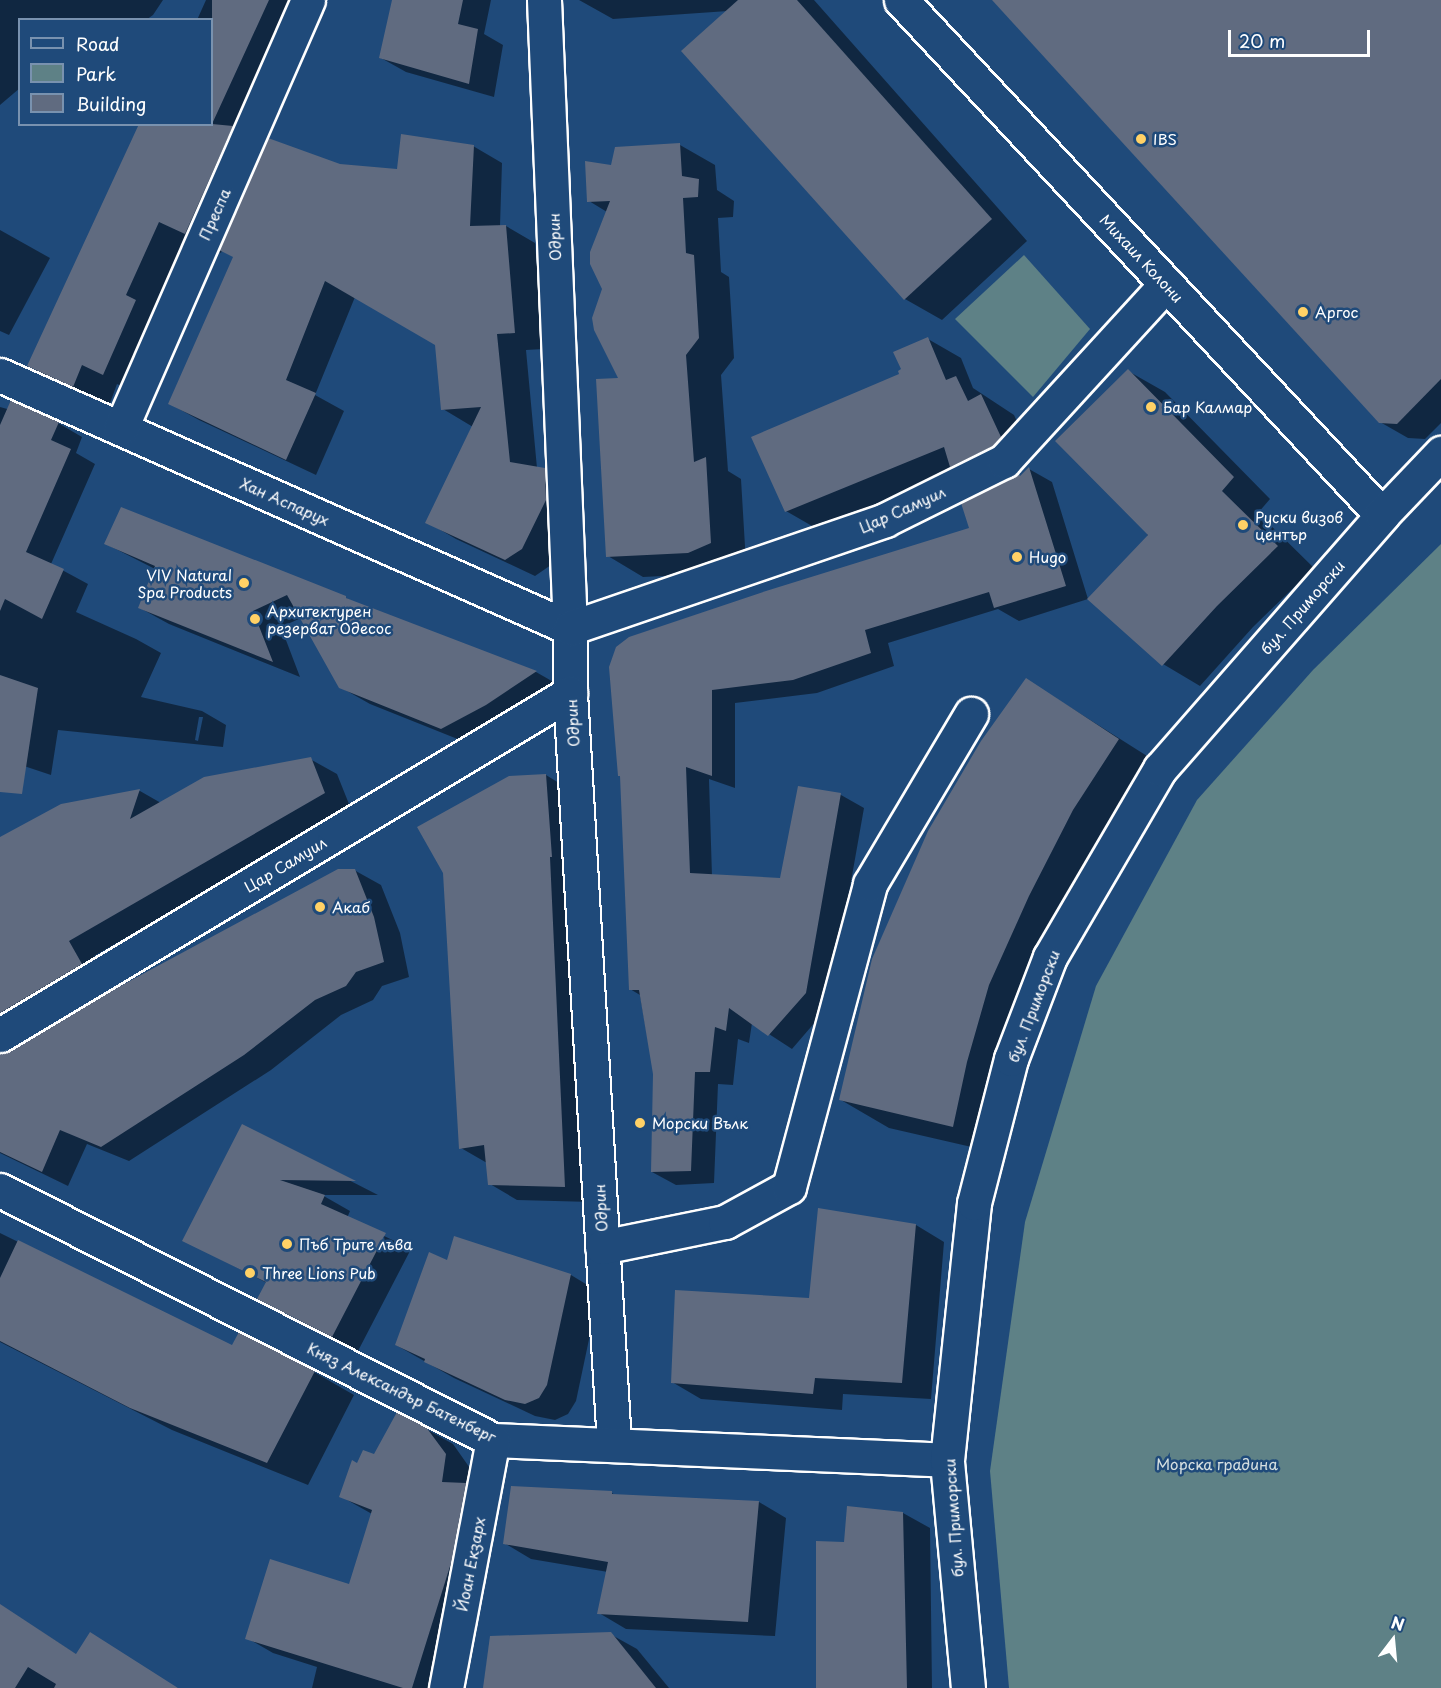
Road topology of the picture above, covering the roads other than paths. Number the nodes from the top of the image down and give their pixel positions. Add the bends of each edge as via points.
1 (308, 0) edge
2 (544, 0) edge
3 (901, 0) edge
4 (1166, 284) junction
5 (0, 375) edge
6 (121, 428) junction
7 (1441, 453) edge
8 (1382, 516) junction
9 (570, 628) junction
10 (570, 693) junction
11 (971, 714) dead end
12 (0, 1035) edge
13 (0, 1190) edge
14 (602, 1247) junction
15 (494, 1440) junction
16 (614, 1445) junction
17 (947, 1460) junction
18 (446, 1688) edge
19 (968, 1688) edge

1 - 6 street, Преспа
2 - 9 street, Одрин
3 - 4 street, Михаил Колони
4 - 8 street, Михаил Колони
4 - 9 street, Цар Самуил via 1004,461 885,520
5 - 6 street, Хан Аспарух
6 - 9 street, Хан Аспарух
7 - 8 street, бул. Приморски
8 - 17 street, бул. Приморски via 1160,769 1050,957 1011,1059 974,1203
9 - 10 street, Одрин
10 - 12 street, Цар Самуил
10 - 14 street, Одрин
11 - 14 street via 870,884 789,1187 725,1222
13 - 15 street, Княз Александър Батенберг
14 - 16 street, Одрин
15 - 16 street, Княз Александър Батенберг
15 - 18 street, Йоан Екзарх
16 - 17 street, Княз Александър Батенберг
17 - 19 street, бул. Приморски

